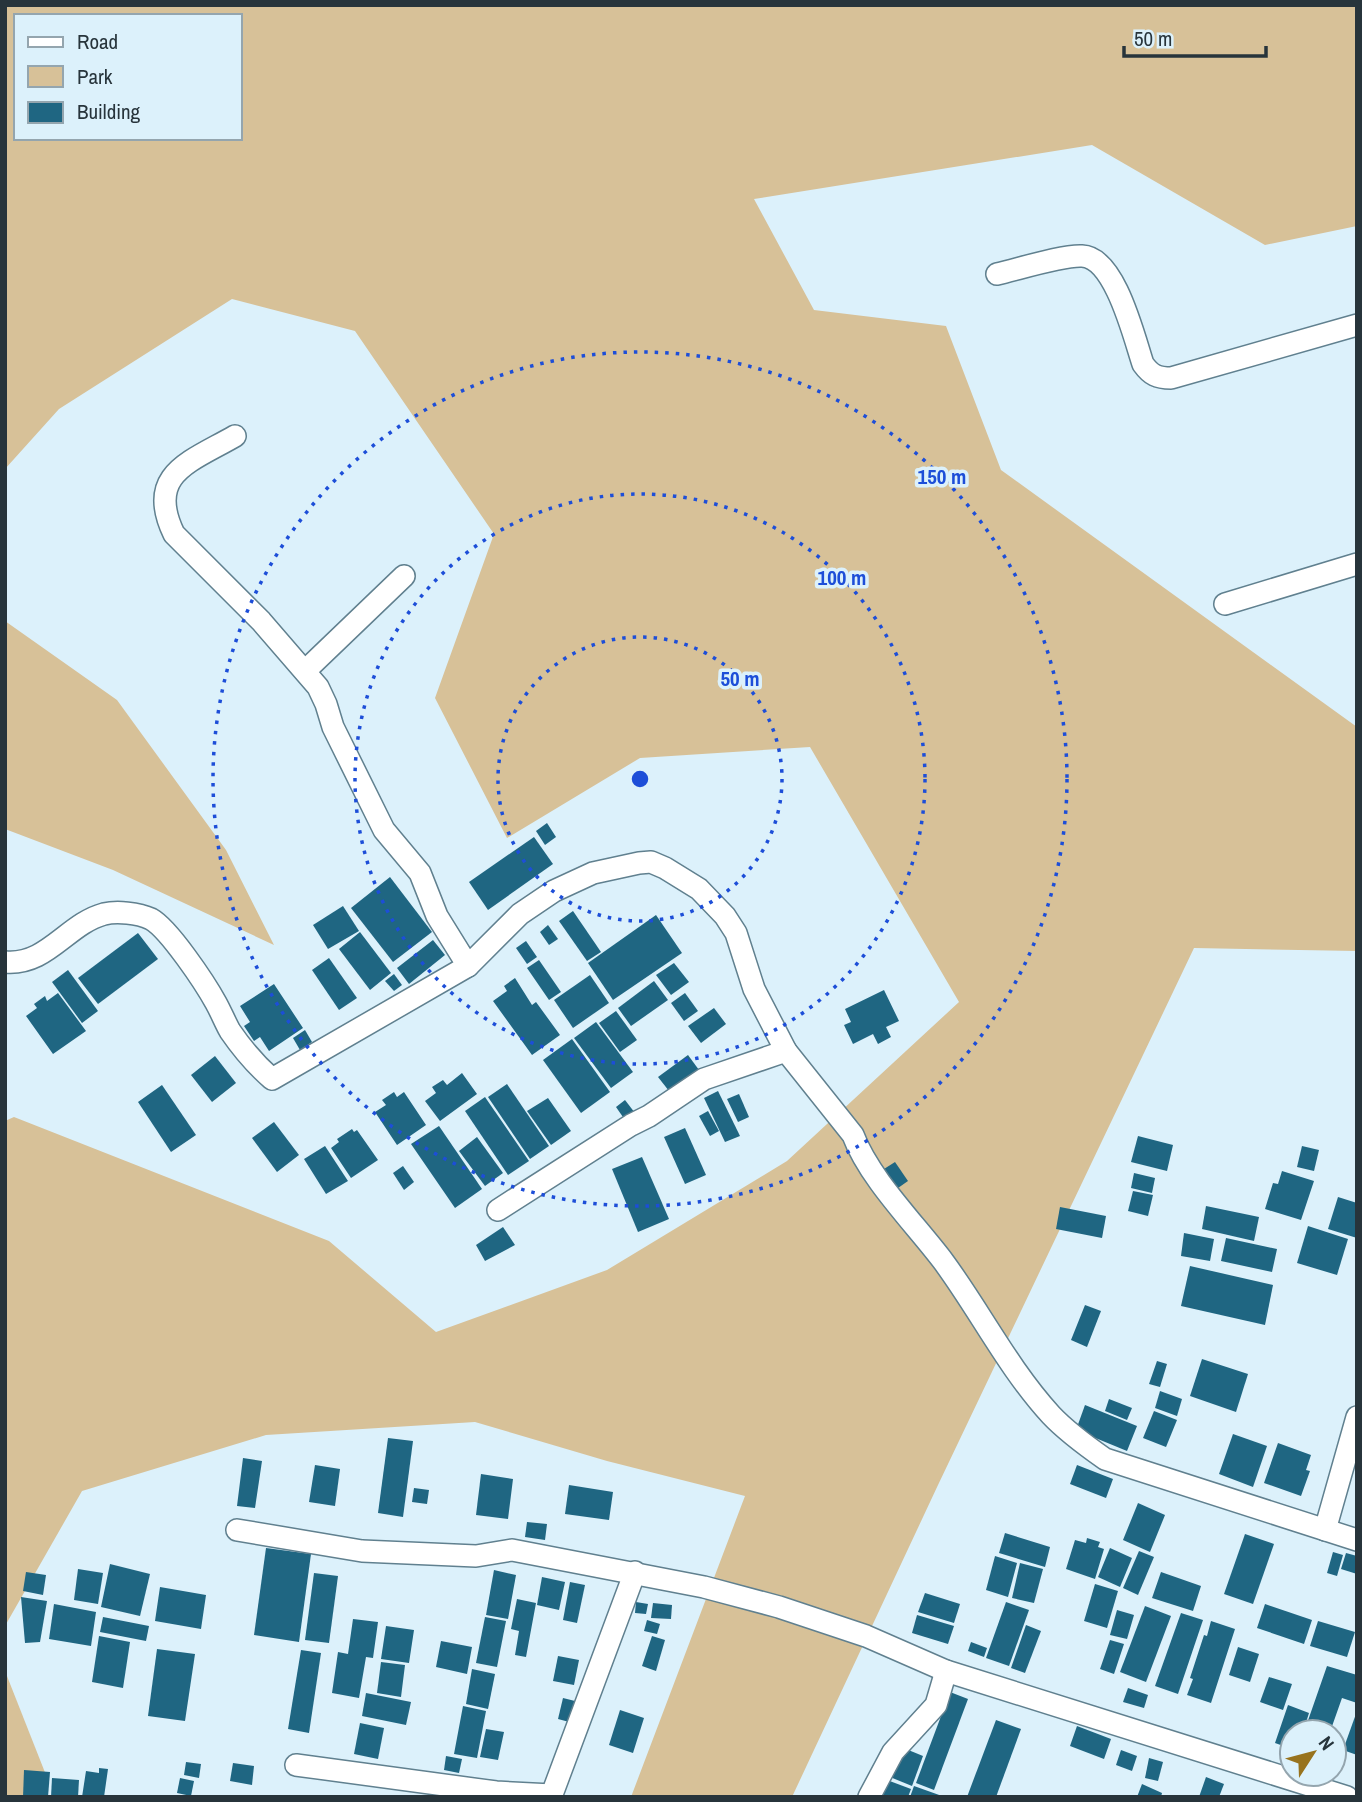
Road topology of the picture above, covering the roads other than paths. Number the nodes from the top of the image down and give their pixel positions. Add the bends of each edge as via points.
1 (997, 274) dead end
2 (1357, 325) edge
3 (235, 436) dead end
4 (1357, 564) edge
5 (404, 576) dead end
6 (1225, 604) dead end
7 (304, 671) junction
8 (5, 962) edge
9 (468, 965) junction
10 (786, 1051) junction
11 (498, 1210) dead end
12 (1357, 1417) edge
13 (237, 1530) dead end
14 (1325, 1530) junction
15 (1357, 1540) edge
16 (635, 1572) junction
17 (946, 1671) junction
18 (296, 1765) dead end
19 (551, 1796) edge
20 (869, 1797) edge
21 (1348, 1797) edge

1 - 2 street via 1080,256 1099,262 1115,286 1143,364 1159,378
3 - 7 street via 189,463 170,481 163,504 167,520 174,534
4 - 6 street
5 - 7 street
7 - 9 street via 318,687 384,830 420,873 437,916
8 - 9 street via 30,960 104,914 149,918 169,936 248,1058 272,1079
9 - 10 street via 520,914 554,891 593,873 651,862 699,889 725,916 736,933 754,989
10 - 11 street via 704,1079
10 - 14 street via 853,1135 858,1149 944,1262 1024,1382 1077,1440 1104,1459
12 - 14 street
13 - 16 street via 362,1551 475,1556 513,1550
14 - 15 street
16 - 17 street via 779,1607 866,1636
16 - 19 street
17 - 20 street via 936,1705 893,1752
17 - 21 street
18 - 19 street

